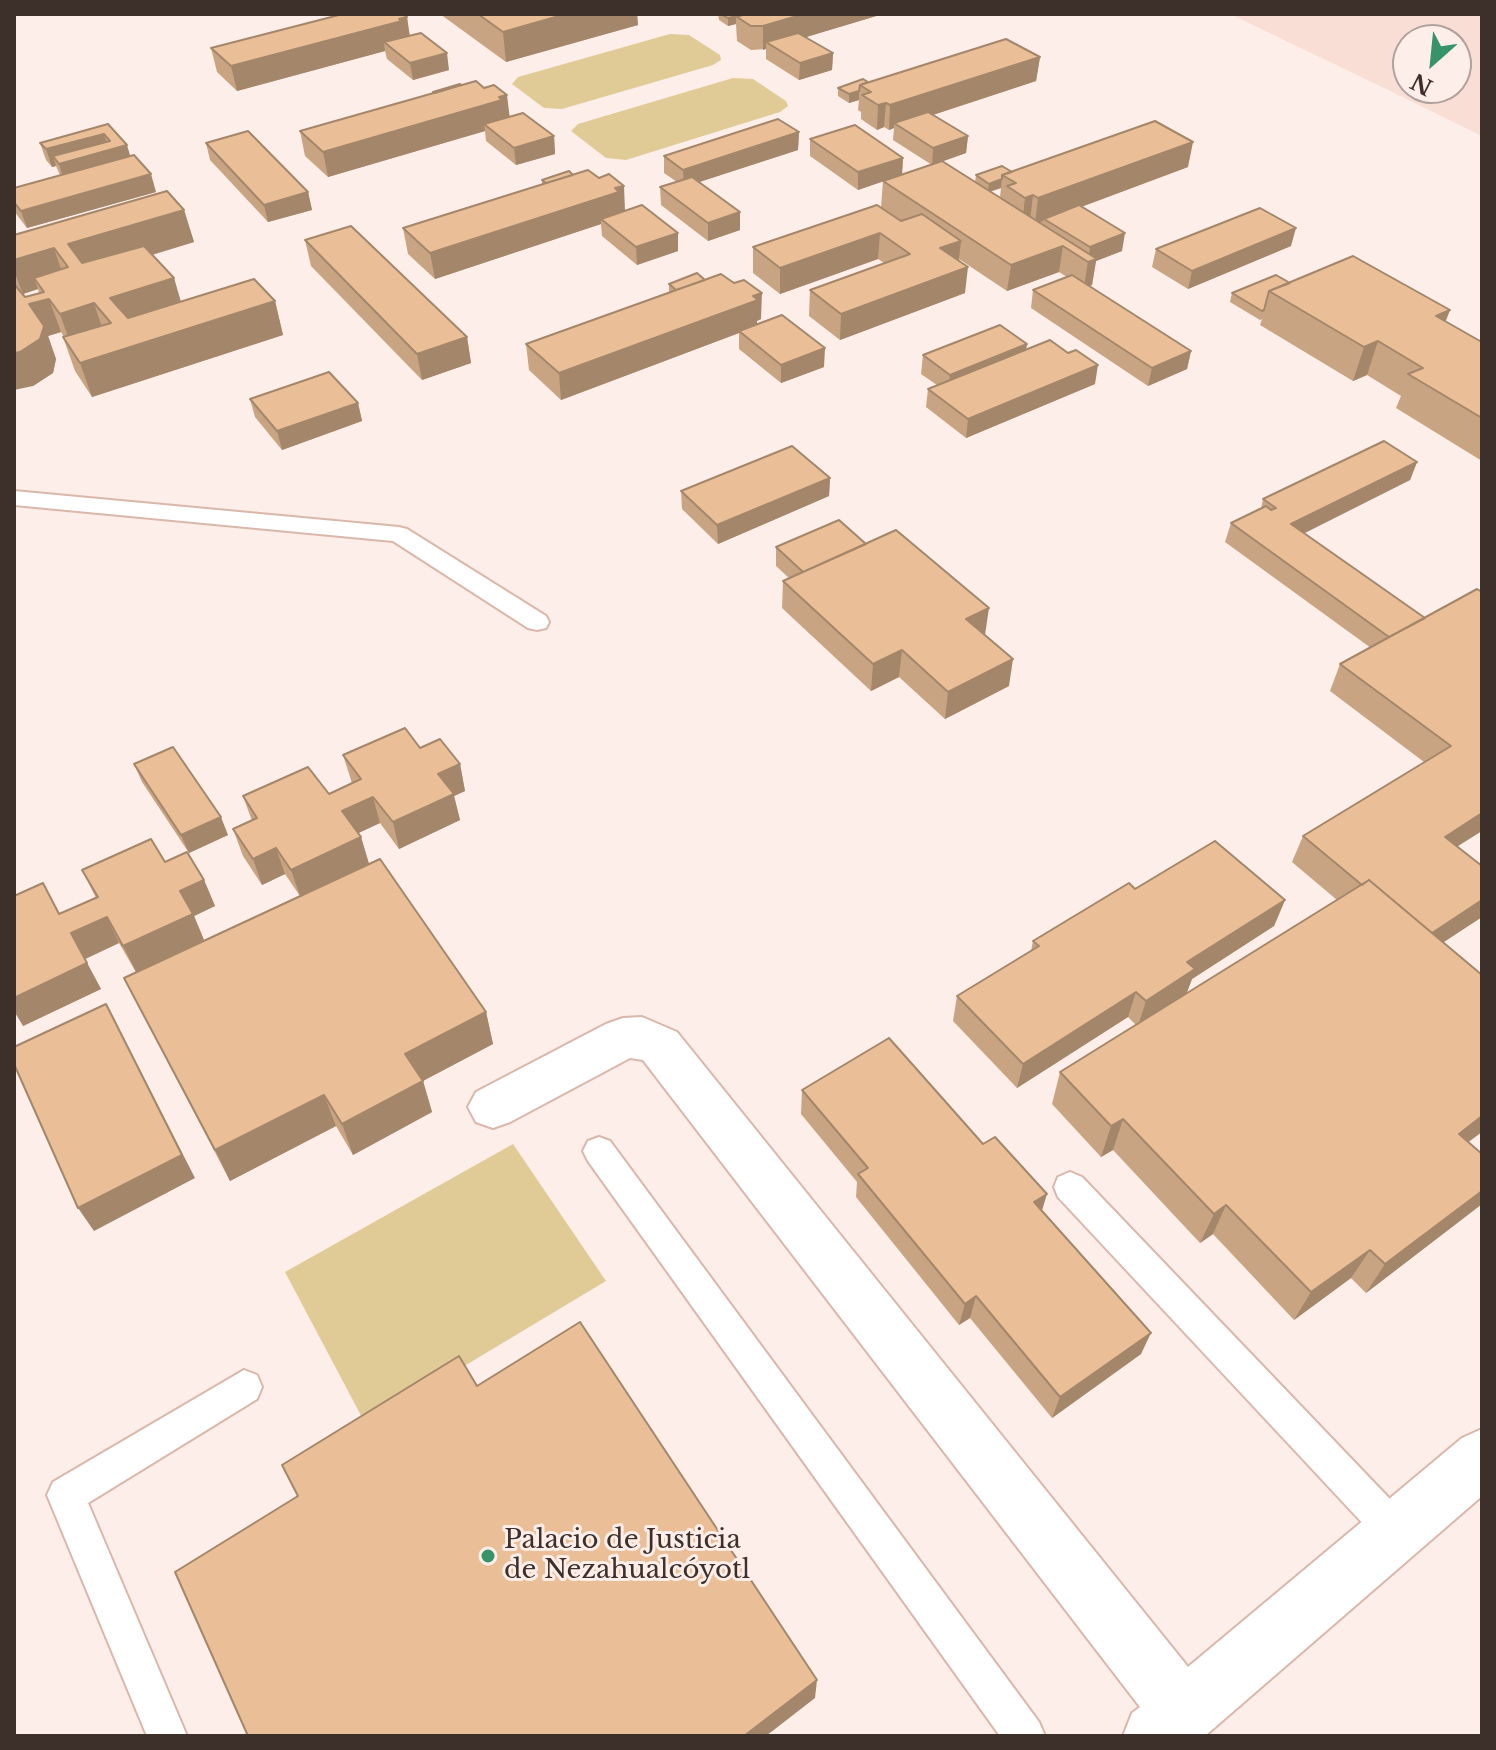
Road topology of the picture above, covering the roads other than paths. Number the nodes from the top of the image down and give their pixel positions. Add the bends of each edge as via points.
1 (14, 498) edge
2 (537, 622) dead end
3 (493, 1107) dead end
4 (599, 1151) dead end
5 (1070, 1187) dead end
6 (244, 1387) dead end
7 (1482, 1458) edge
8 (1396, 1532) junction
9 (1170, 1724) edge
10 (167, 1736) edge
11 (1025, 1736) edge

1 - 2 lane via 399,534
3 - 9 street via 623,1038 642,1037 660,1046
4 - 11 lane
5 - 8 lane
6 - 10 lane via 66,1495
7 - 8 street
8 - 9 street

